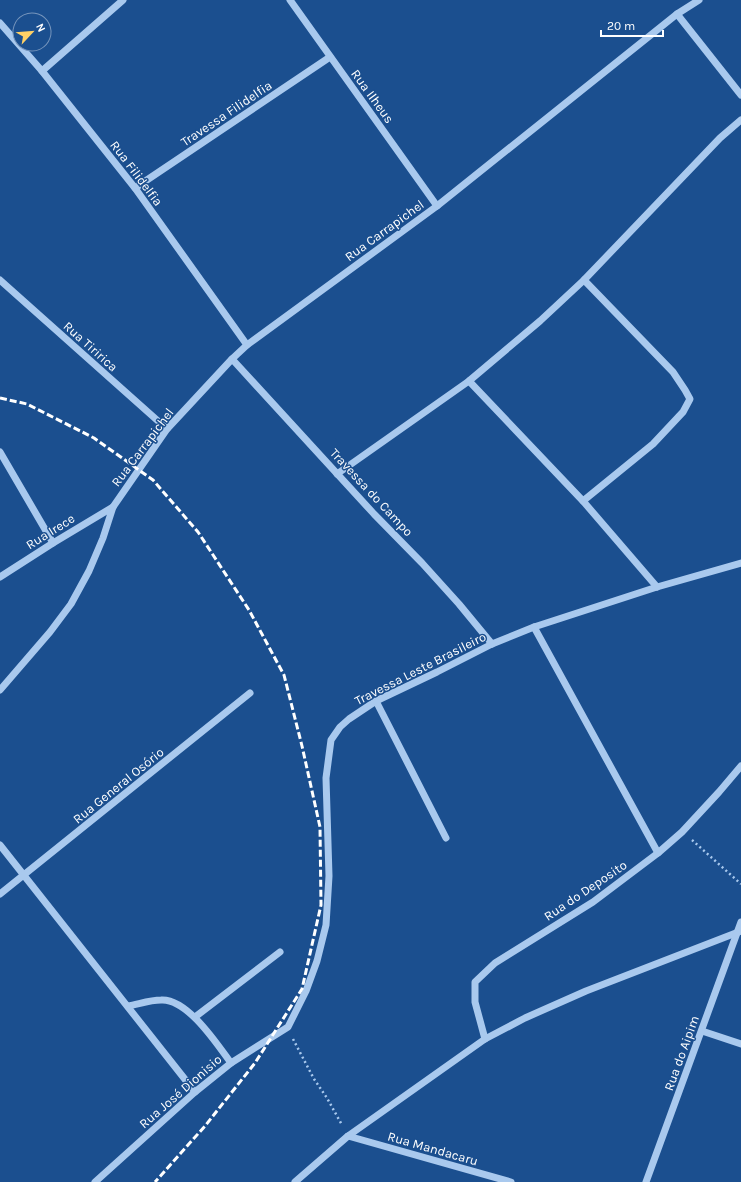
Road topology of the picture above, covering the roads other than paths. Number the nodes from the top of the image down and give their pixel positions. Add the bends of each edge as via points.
1 (123, 0) edge
2 (290, 0) edge
3 (698, 0) edge
4 (677, 14) junction
5 (0, 23) edge
6 (330, 58) junction
7 (42, 71) junction
8 (741, 95) edge
9 (741, 120) edge
10 (135, 188) junction
11 (437, 206) junction
12 (0, 280) edge
13 (584, 280) junction
14 (247, 345) junction
15 (232, 359) junction
16 (469, 382) junction
17 (167, 429) junction
18 (0, 452) edge
19 (337, 474) junction
20 (583, 501) junction
21 (113, 507) junction
22 (53, 543) junction
23 (741, 563) edge
24 (0, 577) edge
25 (657, 587) junction
26 (534, 627) junction
27 (492, 644) junction
28 (0, 690) edge
29 (250, 693) dead end
30 (376, 701) junction
31 (741, 766) edge
32 (446, 838) dead end
33 (0, 845) edge
34 (658, 853) junction
35 (25, 875) junction
36 (0, 894) edge
37 (741, 922) edge
38 (739, 931) edge
39 (280, 952) dead end
40 (128, 1006) junction
41 (195, 1017) junction
42 (288, 1027) joint
43 (702, 1031) junction
44 (485, 1039) junction
45 (741, 1044) edge
46 (231, 1063) junction
47 (194, 1092) junction
48 (348, 1136) junction
49 (95, 1182) edge
50 (296, 1182) edge
51 (511, 1182) edge
52 (646, 1182) edge

1 - 7 street
2 - 6 street, Rua Ilheus
3 - 4 street, Rua Carrapichel
4 - 8 street
4 - 11 street, Rua Carrapichel
5 - 7 street, Rua Filidelfia
6 - 10 street, Travessa Filidelfia
6 - 11 street, Rua Ilheus
7 - 10 street, Rua Filidelfia
9 - 13 street via 720,138
10 - 14 street, Rua Filidelfia
11 - 14 street, Rua Carrapichel
12 - 17 street, Rua Tiririca
13 - 16 street
13 - 20 street via 673,372 690,399 683,412 653,444
14 - 15 street, Rua Carrapichel
15 - 17 street, Rua Carrapichel
15 - 19 street, Travessa do Campo
16 - 19 street
16 - 20 street
17 - 21 street, Rua Carrapichel
18 - 22 street
19 - 27 street, Travessa do Campo via 422,563
20 - 25 street
21 - 22 street, Rua Irece
21 - 28 street via 89,571 71,604
22 - 24 street, Rua Irece
23 - 25 street, Travessa Leste Brasileiro
25 - 26 street, Travessa Leste Brasileiro
26 - 27 street, Travessa Leste Brasileiro
26 - 34 street
27 - 30 street, Travessa Leste Brasileiro
29 - 35 street, Rua General Osório
30 - 32 street
30 - 42 street, Travessa Leste Brasileiro via 349,719 331,740 326,778 329,876 326,925 306,991
31 - 34 street, Rua do Deposito via 682,832
33 - 35 street
34 - 44 street, Rua do Deposito via 593,902 495,963 475,982 475,1002
35 - 36 street, Rua General Osório
35 - 40 street
37 - 38 street, Rua do Aipim
38 - 43 street, Rua do Aipim
38 - 44 street via 586,991
39 - 41 street
40 - 41 street via 162,999 172,1001
40 - 47 street
41 - 46 street
42 - 46 street, Rua José Dionisio
43 - 45 street
43 - 52 street, Rua do Aipim
44 - 48 street
46 - 47 street, Rua José Dionisio
47 - 49 street, Rua José Dionisio
48 - 50 street
48 - 51 street, Rua Mandacaru

